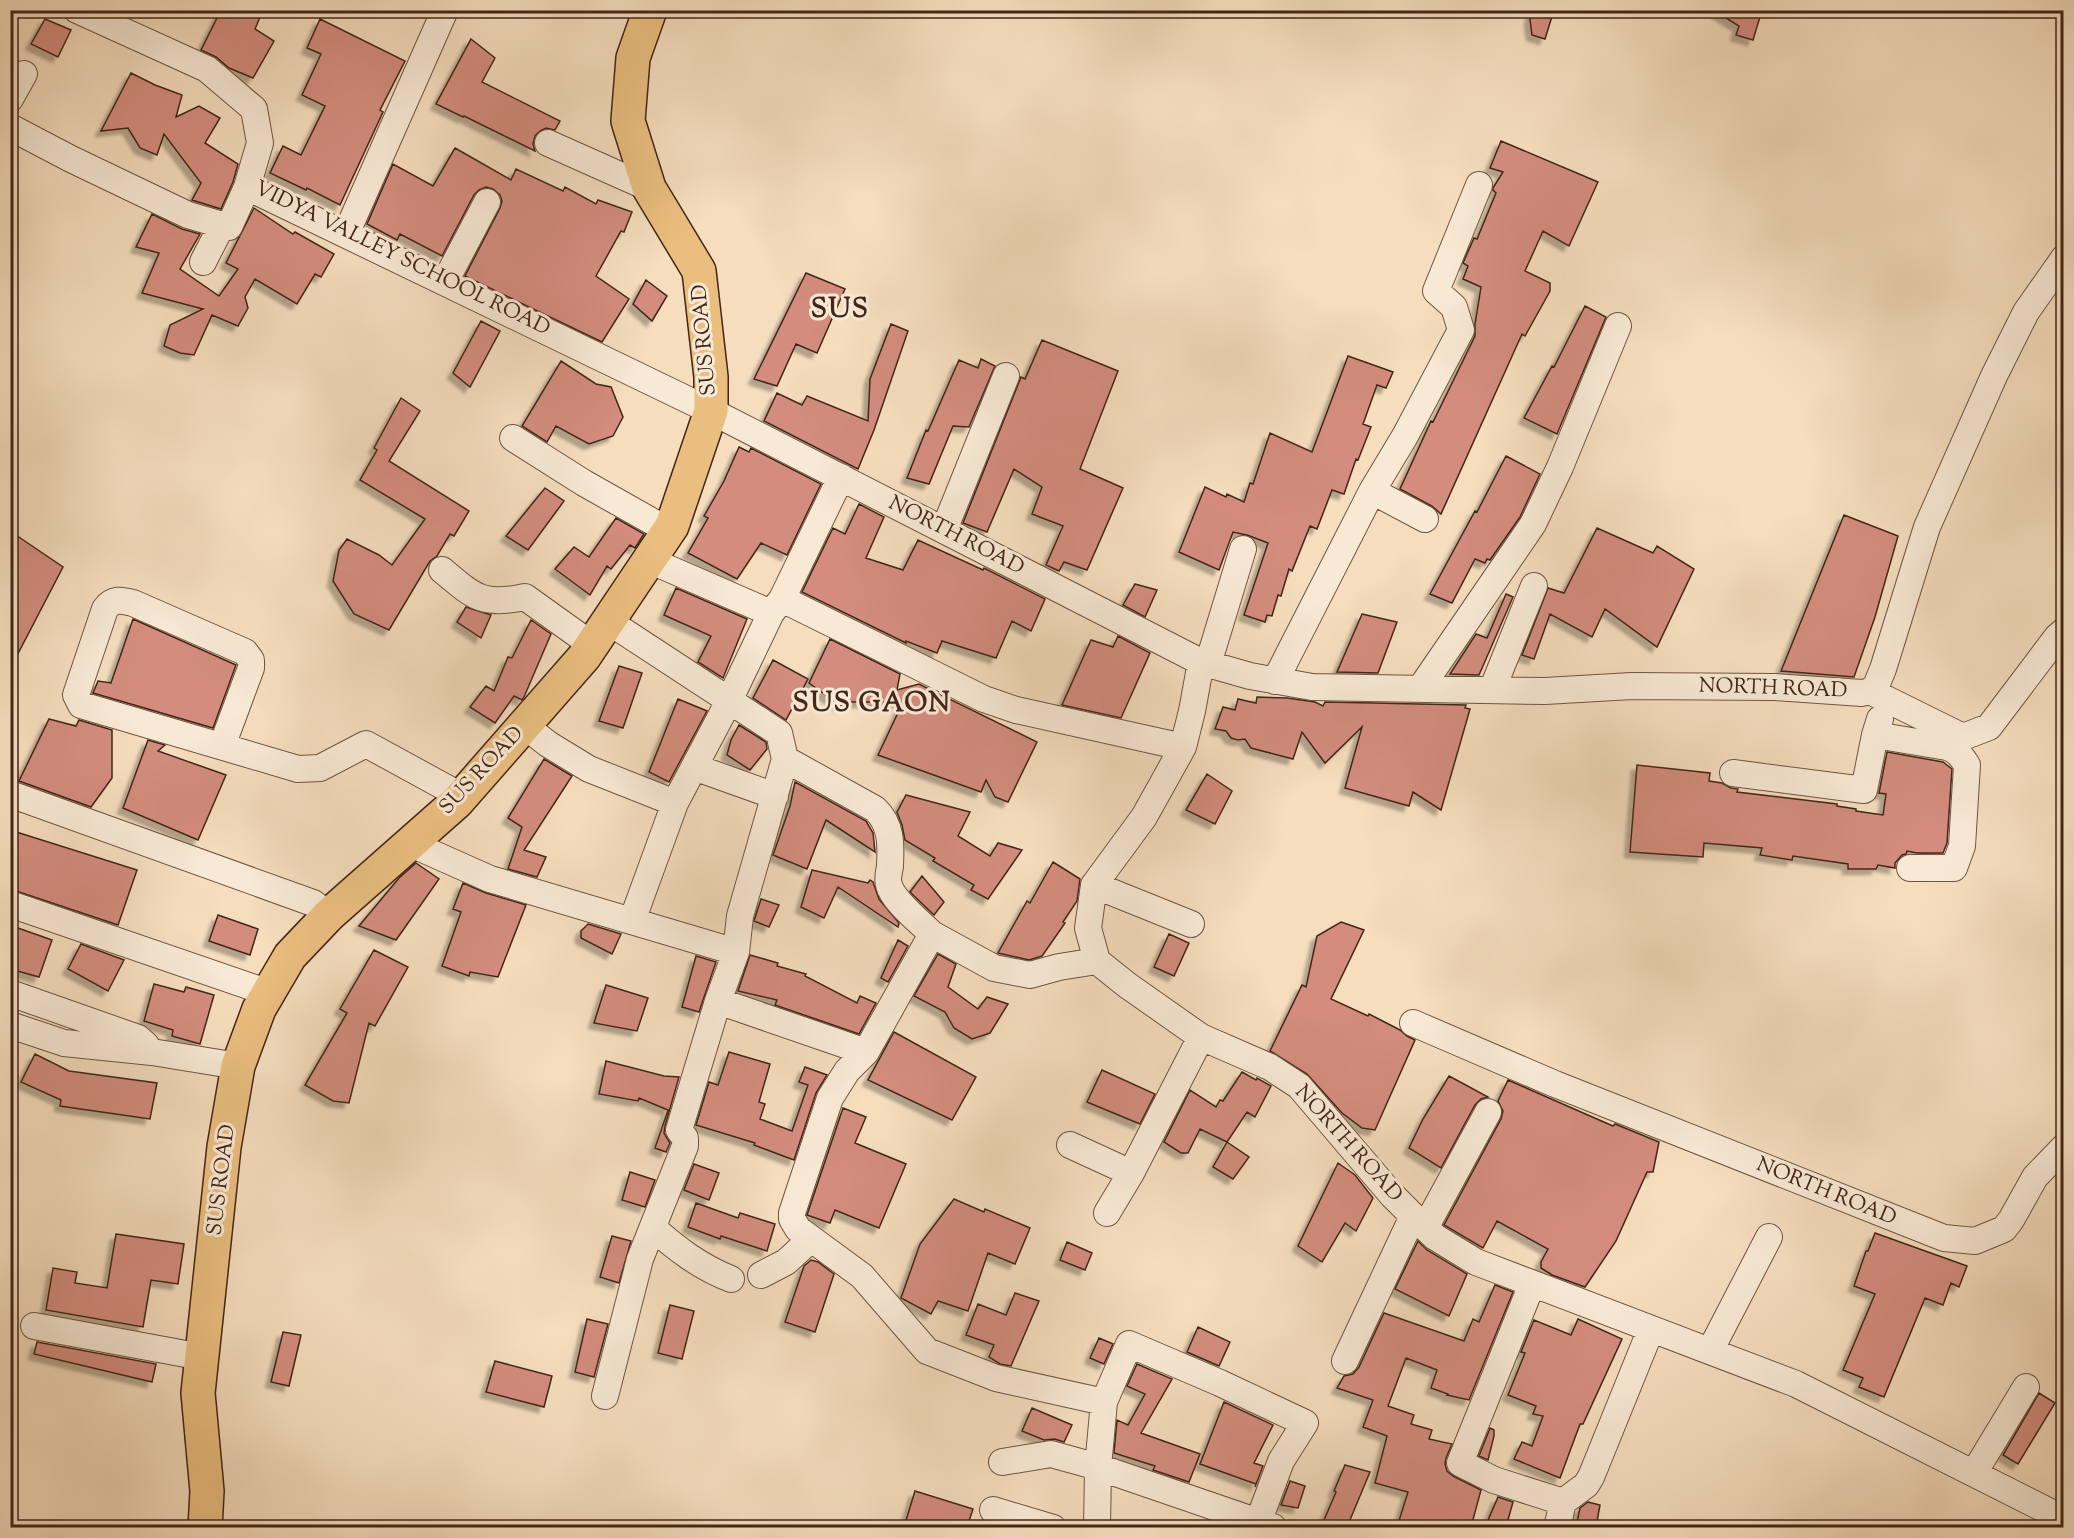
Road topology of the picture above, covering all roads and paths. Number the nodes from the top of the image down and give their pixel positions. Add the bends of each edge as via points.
1 (77, 10) edge
2 (445, 10) edge
3 (650, 10) edge
4 (126, 21) edge
5 (24, 74) dead end
6 (10, 99) edge
7 (10, 127) edge
8 (548, 144) dead end
9 (1479, 185) dead end
10 (248, 187) junction
11 (649, 188) junction
12 (487, 202) dead end
13 (222, 225) junction
14 (346, 234) junction
15 (2064, 258) edge
16 (203, 262) dead end
17 (445, 282) junction
18 (1618, 326) dead end
19 (1006, 376) dead end
20 (711, 411) junction
21 (513, 438) dead end
22 (841, 477) junction
23 (1372, 491) junction
24 (1425, 519) dead end
25 (944, 530) junction
26 (669, 531) junction
27 (1243, 549) dead end
28 (649, 560) junction
29 (442, 570) dead end
30 (1534, 586) dead end
31 (776, 606) junction
32 (2064, 631) edge
33 (600, 633) junction
34 (1204, 663) junction
35 (1275, 681) junction
36 (1420, 689) junction
37 (1492, 690) junction
38 (1877, 695) junction
39 (729, 700) junction
40 (524, 725) junction
41 (1875, 735) junction
42 (222, 746) junction
43 (1183, 747) junction
44 (785, 759) junction
45 (694, 767) junction
46 (1733, 773) dead end
47 (10, 794) edge
48 (775, 796) junction
49 (463, 797) junction
50 (675, 803) junction
51 (409, 843) junction
52 (1910, 868) dead end
53 (1094, 885) junction
54 (10, 904) edge
55 (329, 915) junction
56 (632, 921) junction
57 (1191, 924) dead end
58 (1088, 928) junction
59 (932, 934) junction
60 (736, 952) junction
61 (1097, 961) junction
62 (1059, 967) junction
63 (10, 993) edge
64 (268, 993) junction
65 (718, 1001) junction
66 (1413, 1023) dead end
67 (10, 1025) edge
68 (1201, 1037) junction
69 (152, 1052) junction
70 (866, 1052) junction
71 (238, 1066) junction
72 (1488, 1112) dead end
73 (1070, 1145) dead end
74 (2064, 1147) edge
75 (1131, 1173) junction
76 (1107, 1213) dead end
77 (1419, 1222) junction
78 (653, 1228) junction
79 (1769, 1237) dead end
80 (811, 1239) junction
81 (761, 1275) dead end
82 (731, 1279) dead end
83 (1532, 1284) junction
84 (34, 1326) dead end
85 (1651, 1329) junction
86 (1710, 1352) junction
87 (202, 1357) junction
88 (1345, 1361) dead end
89 (2026, 1387) dead end
90 (605, 1396) dead end
91 (1104, 1401) junction
92 (1002, 1462) dead end
93 (1098, 1467) junction
94 (1974, 1473) junction
95 (1563, 1502) junction
96 (993, 1510) dead end
97 (2064, 1519) edge
98 (1263, 1526) edge
99 (205, 1527) edge
100 (1053, 1527) edge
101 (1097, 1527) edge
102 (1557, 1527) edge

1 - 4 street, VIDYA VALLEY SCHOOL ROAD
2 - 14 street
3 - 11 main road, SUS ROAD via 633,58 628,121
4 - 10 street, VIDYA VALLEY SCHOOL ROAD via 207,69 254,109 260,143
5 - 6 street
7 - 13 street via 178,210
8 - 11 street
9 - 23 street via 1437,291 1454,307 1461,330
10 - 13 street via 229,227
10 - 14 street, VIDYA VALLEY SCHOOL ROAD
11 - 20 main road, SUS ROAD via 699,271
12 - 17 street
13 - 16 street
14 - 17 street, VIDYA VALLEY SCHOOL ROAD
15 - 38 street, NORTH ROAD via 2026,312 1926,527 1876,686
17 - 20 street, VIDYA VALLEY SCHOOL ROAD
18 - 36 street via 1533,524
19 - 25 street
20 - 22 street, NORTH ROAD
20 - 26 main road, SUS ROAD
21 - 26 street
22 - 25 street, NORTH ROAD
22 - 31 street
23 - 24 street
23 - 35 street
25 - 34 street, NORTH ROAD
26 - 28 main road, SUS ROAD
27 - 34 street
28 - 31 street
28 - 33 main road, SUS ROAD
29 - 33 street via 466,591 483,599 495,602 525,597
30 - 37 street
31 - 39 street
31 - 43 street via 984,699 1016,710
32 - 38 street via 1989,727 1963,737
33 - 39 street
33 - 40 main road, SUS ROAD
34 - 35 street, NORTH ROAD
34 - 43 street
35 - 36 street, NORTH ROAD via 1312,687
36 - 37 street, NORTH ROAD
37 - 38 street, NORTH ROAD via 1775,687
38 - 41 street via 1884,710
39 - 44 street via 780,734
39 - 45 street
40 - 49 main road, SUS ROAD
40 - 50 street via 589,769
41 - 46 street via 1864,790
41 - 52 street via 1947,747 1961,755 1966,765 1962,846 1954,868
42 - 42 street via 81,705 76,695 110,602 133,603 245,652 251,668
42 - 49 street via 298,770 320,768 366,744
43 - 53 street via 1144,817
44 - 48 street
44 - 59 street via 881,815 890,836 888,884
45 - 48 street
45 - 50 street
47 - 55 street via 313,903
48 - 60 street via 740,916
49 - 51 main road, SUS ROAD
50 - 56 street
51 - 55 main road, SUS ROAD
51 - 56 street via 490,879
53 - 57 street
53 - 58 street
54 - 64 street
55 - 64 main road, SUS ROAD via 290,956
56 - 60 street
58 - 61 street
58 - 62 street
59 - 62 street via 994,968 1030,975
59 - 70 street
60 - 65 street
61 - 62 street
61 - 68 street, NORTH ROAD
63 - 69 street via 138,1038
64 - 71 main road, SUS ROAD
65 - 70 street
65 - 78 street via 679,1130 685,1146
66 - 74 street, NORTH ROAD via 1944,1238 1984,1238 2004,1229 2035,1177
67 - 69 street via 64,1044
68 - 75 street
68 - 77 street, NORTH ROAD via 1270,1067 1299,1086
69 - 71 street
70 - 80 street via 830,1098 792,1213 798,1229
71 - 87 main road, SUS ROAD via 224,1147
72 - 77 street
73 - 75 street
75 - 76 street
77 - 83 street, NORTH ROAD via 1435,1237 1476,1262
77 - 88 street
78 - 82 street via 685,1255
78 - 90 street via 640,1259
79 - 86 street
80 - 81 street via 786,1262
80 - 91 street via 862,1276 927,1351 996,1378
83 - 85 street, NORTH ROAD
83 - 95 street via 1460,1463 1494,1480
84 - 87 street
85 - 86 street, NORTH ROAD
85 - 95 street via 1591,1477
86 - 94 street, NORTH ROAD via 1796,1384
87 - 99 main road, SUS ROAD via 198,1393 207,1491
89 - 94 street
91 - 93 street
91 - 98 street via 1129,1344 1305,1422 1281,1461
92 - 93 street via 1051,1454
93 - 98 street
93 - 101 street
94 - 97 street, NORTH ROAD
95 - 102 street
96 - 100 street

